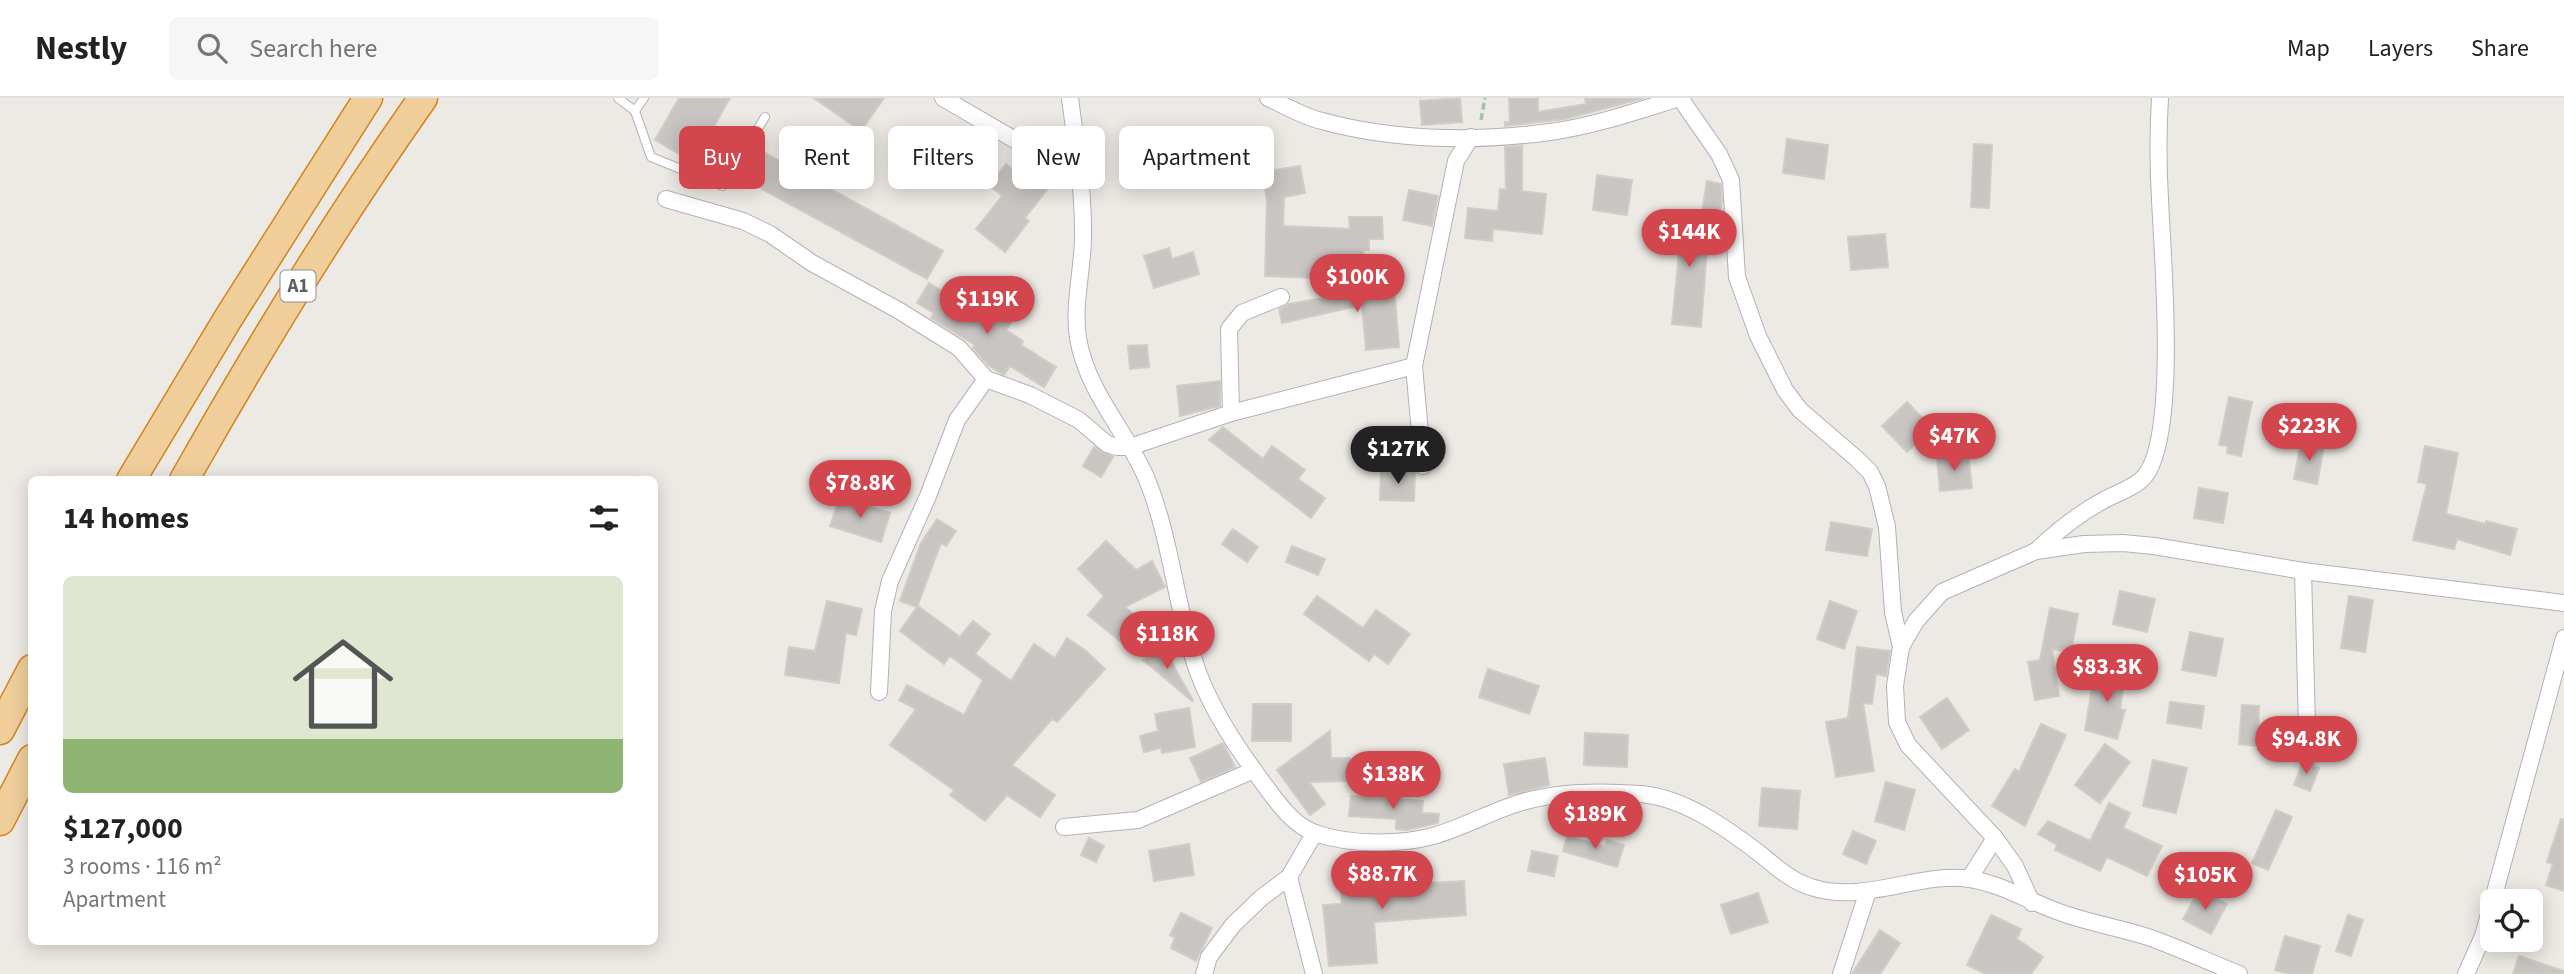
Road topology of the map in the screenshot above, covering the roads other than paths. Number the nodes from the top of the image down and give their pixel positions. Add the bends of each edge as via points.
1 (368, 98) edge
2 (423, 98) edge
3 (618, 98) edge
4 (645, 98) edge
5 (943, 98) edge
6 (1070, 98) edge
7 (1268, 98) edge
8 (1680, 98) edge
9 (2160, 98) edge
10 (635, 111) junction
11 (765, 117) dead end
12 (1073, 126) edge
13 (1471, 137) junction
14 (1012, 139) edge
15 (1079, 189) edge
16 (666, 199) dead end
17 (1281, 297) dead end
18 (211, 328) dead end
19 (266, 358) dead end
20 (1414, 366) junction
21 (986, 379) junction
22 (1231, 412) junction
23 (1130, 447) junction
24 (1423, 466) dead end
25 (133, 476) edge
26 (186, 476) edge
27 (192, 476) edge
28 (2036, 551) junction
29 (2303, 571) junction
30 (2564, 603) edge
31 (2564, 638) edge
32 (1901, 647) junction
33 (28, 677) edge
34 (879, 692) dead end
35 (2307, 727) dead end
36 (0, 730) edge
37 (28, 767) edge
38 (1254, 770) junction
39 (0, 821) edge
40 (1064, 827) dead end
41 (1314, 834) junction
42 (1995, 838) junction
43 (1289, 877) junction
44 (1969, 879) junction
45 (1868, 891) junction
46 (2032, 903) junction
47 (1204, 974) edge
48 (1314, 974) edge
49 (1841, 974) edge
50 (2239, 974) edge
51 (2466, 974) edge

1 - 25 highway, A1
2 - 26 highway, A1 via 353,197
3 - 10 lane
4 - 10 lane
5 - 14 street
6 - 12 street
7 - 13 street via 1320,121 1387,135
8 - 13 street via 1551,132
8 - 32 street via 1719,154 1731,180 1737,277 1754,326 1785,390 1800,410 1870,472 1877,486 1886,518 1893,612
9 - 28 street via 2165,386 2160,445 2141,480 2064,525
10 - 11 lane via 651,157 723,186
13 - 20 street via 1456,161
15 - 23 street via 1083,239 1077,335 1101,402
16 - 21 street via 743,221 770,234 959,348
17 - 22 street via 1242,313 1229,329
18 - 25 lane
19 - 27 lane
20 - 22 street
20 - 24 street
21 - 23 street via 1079,420 1107,444
21 - 34 street via 957,420 890,581 883,611
22 - 23 street
23 - 38 street via 1149,484 1163,528 1199,675
28 - 29 street via 2123,543
28 - 32 street via 1942,592 1916,621
29 - 30 street
29 - 35 street
31 - 51 street via 2483,936
32 - 42 street via 1897,722 1909,745
33 - 36 highway
37 - 39 highway
38 - 40 street via 1138,820
38 - 41 street via 1290,818
41 - 43 street
41 - 45 street via 1397,841 1433,836 1518,803 1552,796 1646,794 1676,802 1702,816 1811,887
42 - 44 street
42 - 46 street via 2015,866
43 - 47 street via 1233,925 1209,957
43 - 48 street
44 - 45 street
44 - 46 street
45 - 49 street
46 - 50 street via 2151,938

